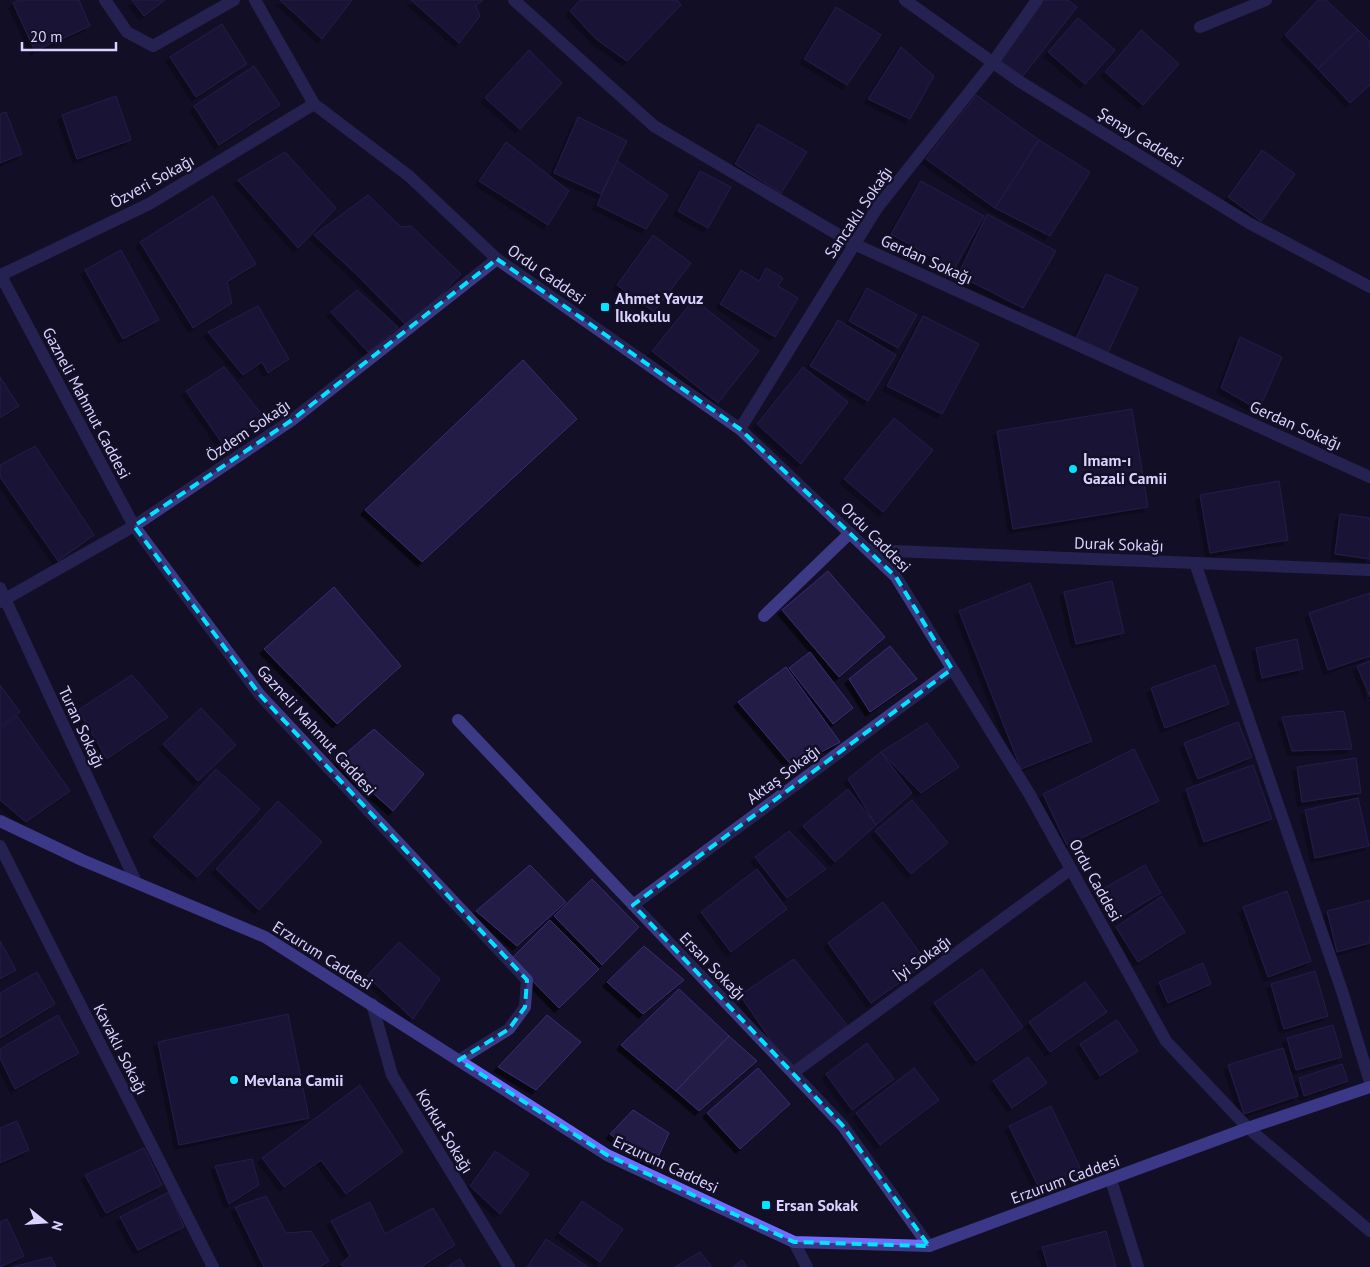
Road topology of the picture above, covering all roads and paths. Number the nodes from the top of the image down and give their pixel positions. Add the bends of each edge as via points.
1 (105, 0) edge
2 (234, 0) edge
3 (255, 0) edge
4 (514, 0) edge
5 (905, 0) edge
6 (1037, 0) edge
7 (1266, 0) edge
8 (1200, 27) dead end
9 (994, 61) junction
10 (314, 104) junction
11 (854, 244) junction
12 (497, 259) junction
13 (0, 275) edge
14 (1370, 286) edge
15 (740, 429) junction
16 (1370, 477) edge
17 (134, 526) junction
18 (850, 534) junction
19 (868, 550) junction
20 (1195, 563) junction
21 (1370, 570) edge
22 (2, 596) edge
23 (764, 616) dead end
24 (952, 669) junction
25 (458, 720) dead end
26 (0, 821) edge
27 (0, 846) edge
28 (1071, 869) junction
29 (135, 880) junction
30 (633, 905) junction
31 (372, 1004) junction
32 (459, 1060) junction
33 (793, 1073) junction
34 (1370, 1082) edge
35 (1370, 1087) edge
36 (1248, 1128) junction
37 (1111, 1180) junction
38 (1370, 1231) edge
39 (794, 1242) junction
40 (929, 1246) junction
41 (213, 1267) edge
42 (509, 1267) edge
43 (807, 1267) edge
44 (1138, 1267) edge

1 - 2 street via 127,32 153,46
3 - 10 street, Ordu Caddesi
4 - 11 street, Gerdan Sokağı via 654,126
5 - 9 street, Şenay Caddesi
6 - 9 street, Sancaklı Sokağı
7 - 8 street
9 - 11 street, Sancaklı Sokağı via 877,208
9 - 14 street, Şenay Caddesi via 1019,81 1250,223
10 - 12 street, Ordu Caddesi via 408,176
10 - 13 street, Özveri Sokağı via 149,204
11 - 15 street, Sancaklı Sokağı
11 - 16 street, Gerdan Sokağı
12 - 15 street, Ordu Caddesi
12 - 17 street, Özdem Sokağı via 292,420
13 - 17 street, Gazneli Mahmut Caddesi
15 - 18 street, Ordu Caddesi
17 - 22 street, Özdem Sokağı
17 - 32 street, Gazneli Mahmut Caddesi via 260,695 527,980 525,1007 509,1029
18 - 19 street, Ordu Caddesi
18 - 23 street
19 - 20 street, Durak Sokağı
19 - 24 street, Ordu Caddesi via 896,577
20 - 21 street, Durak Sokağı
20 - 34 street via 1342,991
22 - 29 street, Turan Sokağı
24 - 28 street, Ordu Caddesi via 1030,795
24 - 30 street, Aktaş Sokağı
25 - 30 street, Ersan Sokağı
26 - 29 street, Erzurum Caddesi via 82,860
27 - 41 street, Kavaklı Sokağı
28 - 33 street, İyi Sokağı
28 - 36 street, Ordu Caddesi via 1166,1041
29 - 31 street, Erzurum Caddesi via 266,937
30 - 33 street, Ersan Sokağı
31 - 32 street, Erzurum Caddesi
31 - 42 street, Korkut Sokağı via 392,1075
32 - 39 street, Erzurum Caddesi via 606,1155
33 - 40 street, Ersan Sokağı via 844,1126
35 - 36 street, Erzurum Caddesi
36 - 37 street, Erzurum Caddesi
36 - 38 street, Ordu Caddesi
37 - 40 street, Erzurum Caddesi
37 - 44 street
39 - 40 street, Erzurum Caddesi
39 - 43 street

